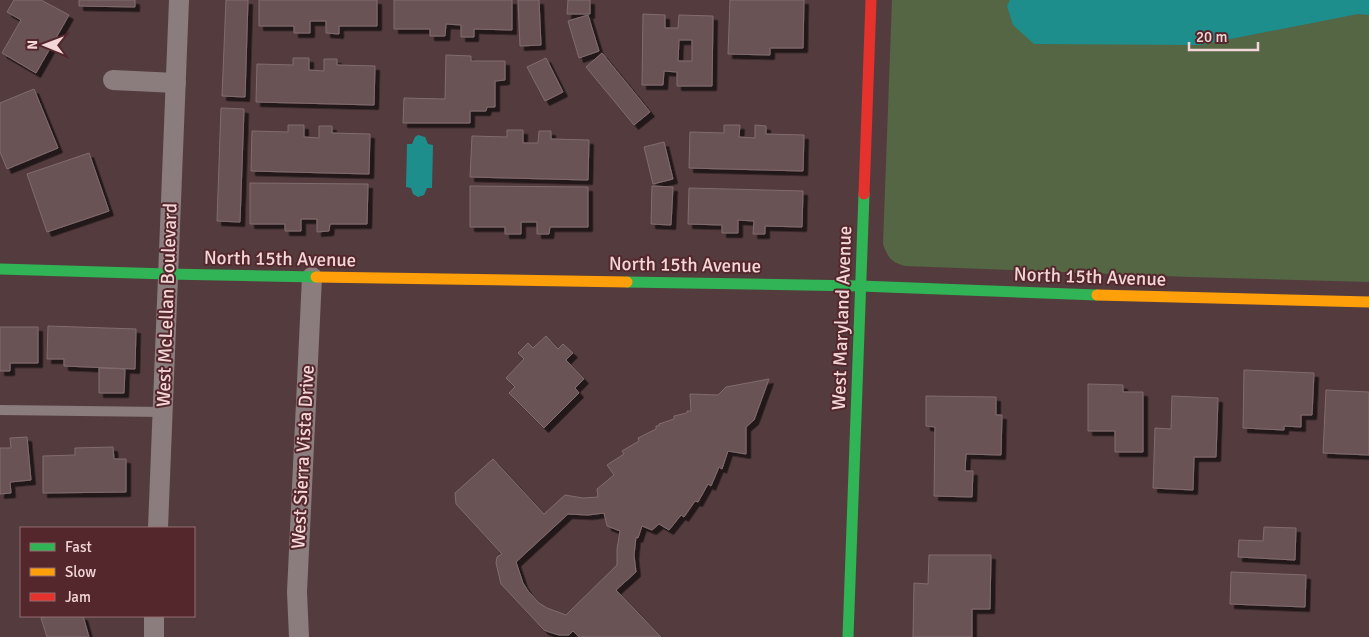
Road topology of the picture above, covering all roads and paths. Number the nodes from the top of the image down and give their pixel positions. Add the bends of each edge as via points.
1 (179, 0) edge
2 (870, 0) edge
3 (112, 80) dead end
4 (176, 83) junction
5 (0, 270) edge
6 (168, 274) junction
7 (312, 277) junction
8 (860, 286) junction
9 (1369, 302) edge
10 (0, 410) edge
11 (163, 412) junction
12 (158, 527) edge
13 (154, 617) edge
14 (154, 637) edge
15 (299, 637) edge
16 (848, 637) edge

1 - 4 street, West McLellan Boulevard
2 - 8 street, West Maryland Avenue
3 - 4 street
4 - 6 street, West McLellan Boulevard
5 - 6 street, North 15th Avenue
6 - 7 street, North 15th Avenue
6 - 11 street, West McLellan Boulevard
7 - 8 street, North 15th Avenue
7 - 15 street, West Sierra Vista Drive via 297,592
8 - 9 street, North 15th Avenue
8 - 16 street, West Maryland Avenue
10 - 11 lane
11 - 12 street, West McLellan Boulevard
13 - 14 street

